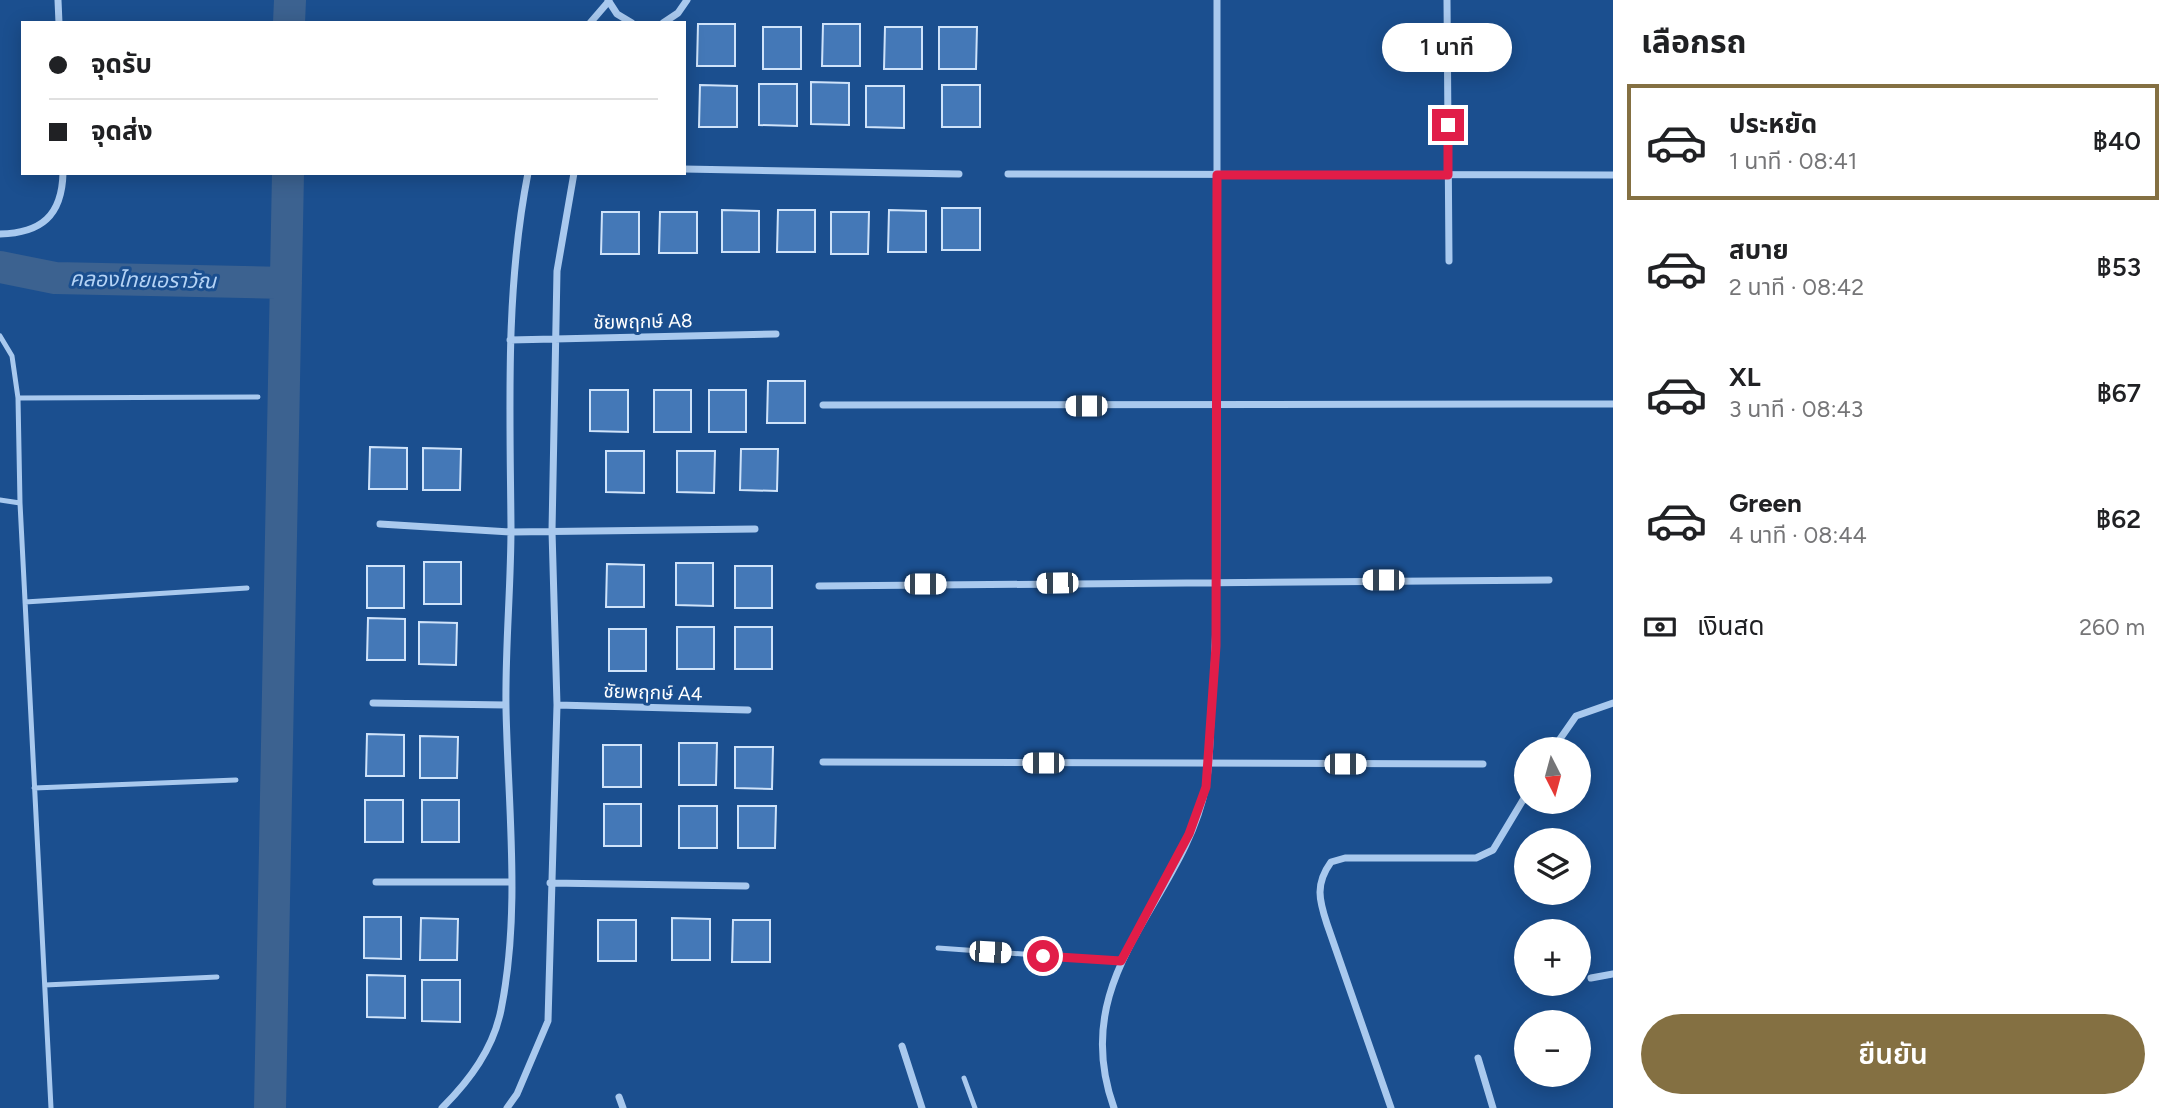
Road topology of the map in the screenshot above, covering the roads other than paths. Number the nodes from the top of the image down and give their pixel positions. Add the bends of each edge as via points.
1 (58, 0) edge
2 (687, 0) edge
3 (1217, 0) edge
4 (1447, 0) edge
5 (609, 1) edge
6 (59, 21) edge
7 (592, 21) edge
8 (629, 21) edge
9 (666, 21) edge
10 (686, 169) edge
11 (959, 174) dead end
12 (1008, 174) dead end
13 (63, 175) edge
14 (528, 175) edge
15 (574, 175) edge
16 (1217, 175) junction
17 (1448, 175) junction
18 (1613, 175) edge
19 (0, 234) edge
20 (1449, 261) dead end
21 (776, 334) dead end
22 (0, 336) edge
23 (556, 338) junction
24 (510, 340) junction
25 (258, 397) dead end
26 (18, 398) junction
27 (1613, 404) edge
28 (823, 405) dead end
29 (1217, 406) junction
30 (0, 500) edge
31 (20, 503) junction
32 (380, 524) dead end
33 (755, 528) dead end
34 (552, 531) junction
35 (511, 532) junction
36 (1549, 580) dead end
37 (1217, 581) junction
38 (819, 586) dead end
39 (247, 588) dead end
40 (25, 602) junction
41 (373, 703) dead end
42 (1613, 703) edge
43 (506, 705) junction
44 (556, 705) junction
45 (748, 710) dead end
46 (1561, 737) edge
47 (823, 762) dead end
48 (1208, 764) junction
49 (1483, 764) dead end
50 (236, 780) dead end
51 (34, 788) junction
52 (1515, 814) edge
53 (376, 883) dead end
54 (511, 883) junction
55 (550, 883) junction
56 (746, 886) dead end
57 (938, 948) dead end
58 (1121, 961) junction
59 (1613, 974) edge
60 (217, 977) dead end
61 (1591, 978) dead end
62 (45, 985) junction
63 (902, 1046) dead end
64 (1478, 1058) dead end
65 (964, 1078) dead end
66 (619, 1097) dead end
67 (51, 1108) edge
68 (442, 1108) edge
69 (507, 1108) edge
70 (623, 1108) edge
71 (922, 1108) edge
72 (975, 1108) edge
73 (1114, 1108) edge
74 (1391, 1108) edge
75 (1493, 1108) edge

1 - 6 street
2 - 9 street
3 - 16 street
4 - 17 street
5 - 7 street
5 - 8 street
10 - 11 street
12 - 16 street
13 - 19 street via 54,212 39,228
14 - 24 street via 515,253
15 - 23 street via 556,271
16 - 17 street
16 - 29 street
17 - 18 street
17 - 20 street
21 - 23 street, ชัยพฤกษ์ A8
22 - 26 lane via 12,356
23 - 24 street, ชัยพฤกษ์ A8
23 - 34 street
24 - 35 street
25 - 26 lane
26 - 31 lane
27 - 29 street
28 - 29 street
29 - 37 street
30 - 31 lane
31 - 40 lane
32 - 35 street
33 - 34 street
34 - 35 street
34 - 44 street
35 - 43 street
36 - 37 street
37 - 38 street
37 - 48 street
39 - 40 lane
40 - 51 lane
41 - 43 street
42 - 46 street via 1576,716
43 - 54 street
44 - 45 street, ชัยพฤกษ์ A4
44 - 55 street
47 - 48 street
48 - 49 street
48 - 58 street via 1206,787 1189,834
50 - 51 lane
51 - 62 lane
52 - 74 street via 1493,850 1476,858 1345,858 1331,862 1319,883 1319,900
53 - 54 street
54 - 68 street via 511,930 501,1012 484,1059
55 - 56 street
55 - 69 street via 548,1021
57 - 58 lane
58 - 73 street via 1104,1032 1104,1079
59 - 61 street
60 - 62 lane
62 - 67 lane
63 - 71 street
64 - 75 street
65 - 72 lane
66 - 70 street

